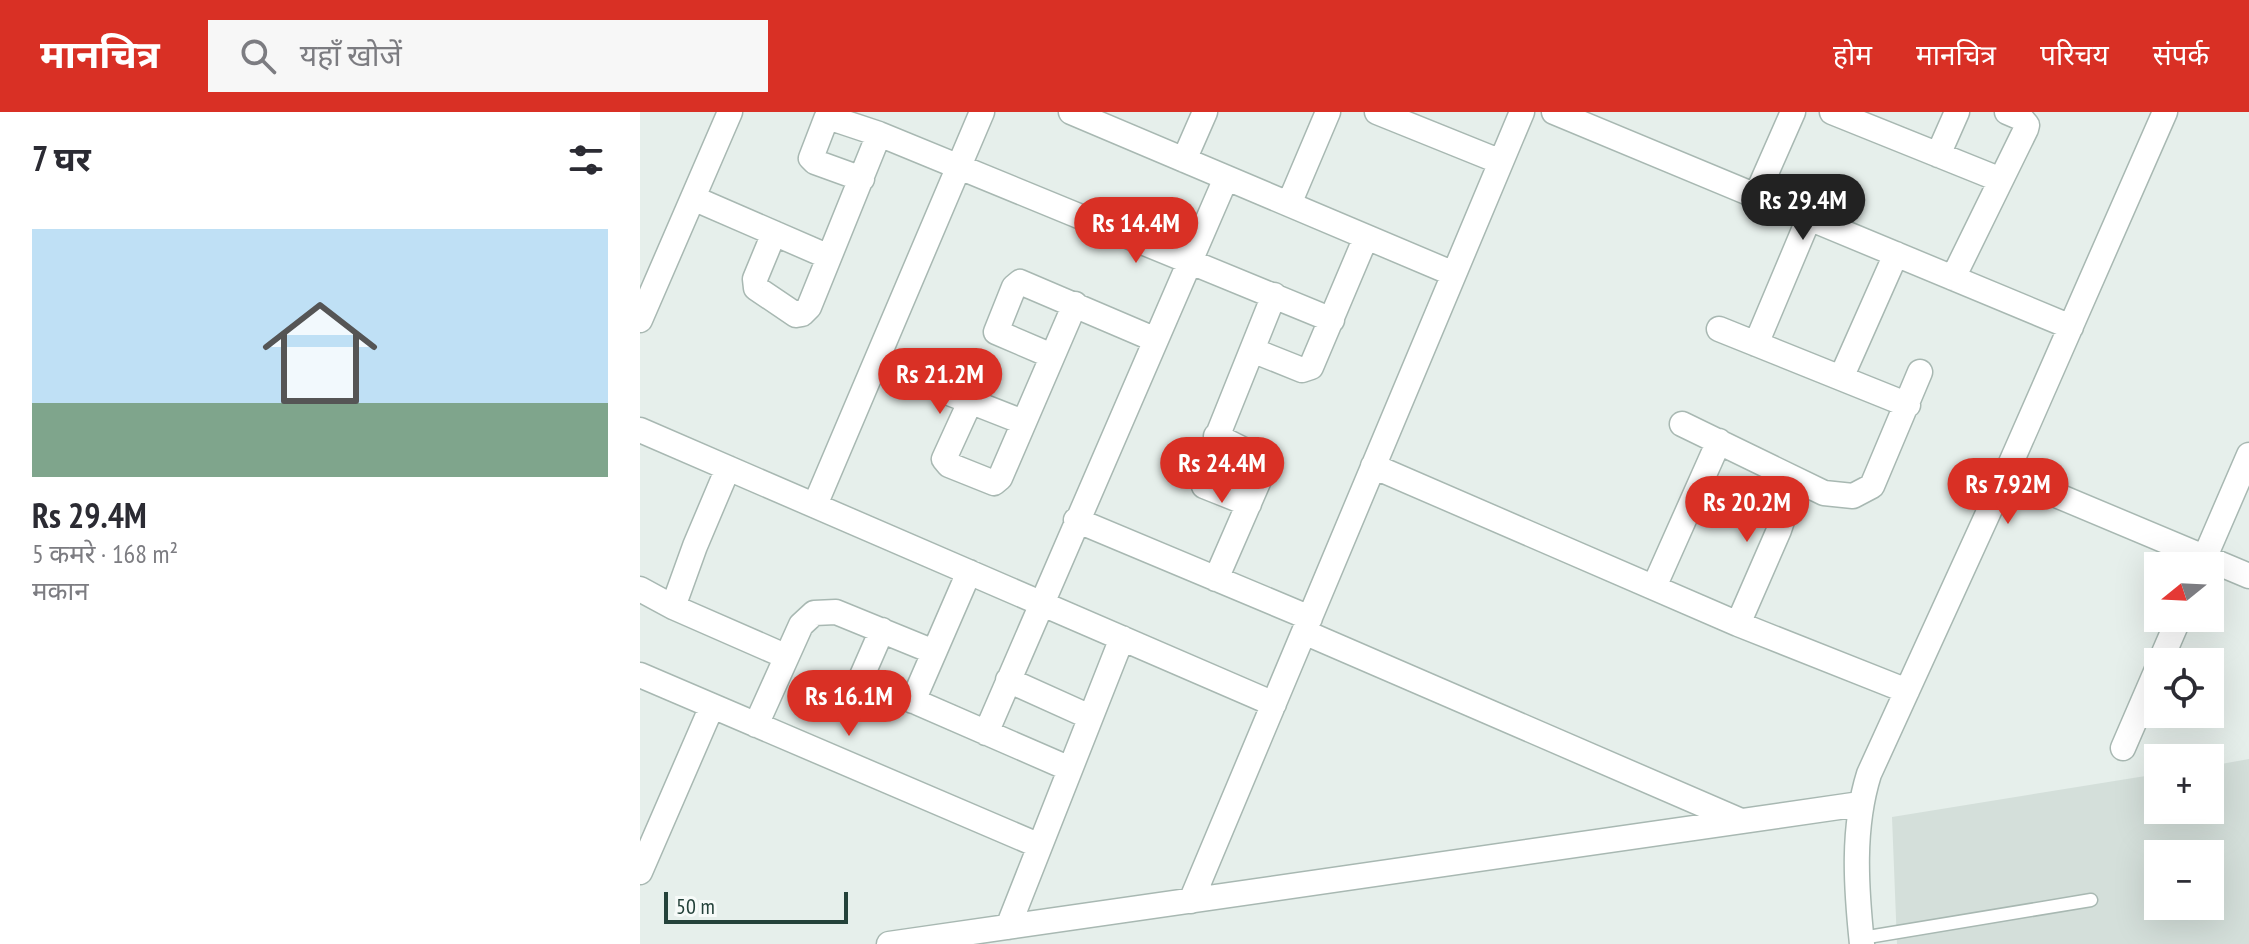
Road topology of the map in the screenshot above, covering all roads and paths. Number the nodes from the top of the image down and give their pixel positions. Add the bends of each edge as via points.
1 (730, 112) edge
2 (982, 112) edge
3 (1071, 112) edge
4 (1205, 112) edge
5 (1328, 112) edge
6 (1522, 112) edge
7 (1554, 112) edge
8 (1793, 112) edge
9 (1957, 112) edge
10 (2007, 112) edge
11 (2165, 112) edge
12 (1390, 114) edge
13 (1848, 115) edge
14 (879, 134) junction
15 (1938, 155) junction
16 (1184, 160) junction
17 (1501, 162) junction
18 (957, 168) junction
19 (1226, 178) junction
20 (862, 179) junction
21 (2001, 180) junction
22 (1756, 196) junction
23 (693, 198) junction
24 (1289, 204) junction
25 (1809, 218) junction
26 (774, 233) junction
27 (1366, 237) junction
28 (1896, 254) junction
29 (829, 257) junction
30 (1190, 260) junction
31 (1454, 274) junction
32 (1953, 278) junction
33 (1274, 295) junction
34 (1075, 304) junction
35 (640, 320) edge
36 (1332, 320) junction
37 (2071, 327) junction
38 (1719, 329) dead end
39 (1156, 340) junction
40 (1756, 344) junction
41 (1252, 350) junction
42 (1052, 356) junction
43 (875, 364) junction
44 (1920, 372) dead end
45 (1841, 378) junction
46 (970, 402) junction
47 (1908, 405) junction
48 (1023, 422) junction
49 (1682, 424) dead end
50 (640, 430) edge
51 (1216, 436) junction
52 (1719, 441) junction
53 (2249, 455) edge
54 (1373, 466) junction
55 (728, 468) junction
56 (2006, 474) junction
57 (1796, 480) junction
58 (1249, 504) junction
59 (815, 505) junction
60 (1076, 520) junction
61 (2181, 552) edge
62 (2207, 552) edge
63 (2224, 568) edge
64 (969, 572) junction
65 (2249, 576) edge
66 (1216, 579) junction
67 (1654, 587) junction
68 (640, 589) edge
69 (1041, 603) junction
70 (673, 607) junction
71 (1738, 624) junction
72 (1307, 625) junction
73 (882, 630) junction
74 (1122, 638) junction
75 (934, 652) junction
76 (785, 656) junction
77 (640, 675) edge
78 (1008, 680) junction
79 (1907, 691) junction
80 (2144, 700) edge
81 (913, 701) junction
82 (1274, 704) junction
83 (712, 706) junction
84 (1090, 717) junction
85 (756, 725) junction
86 (986, 733) junction
87 (2123, 748) dead end
88 (1070, 769) junction
89 (1860, 804) junction
90 (1741, 821) junction
91 (648, 835) edge
92 (1040, 846) junction
93 (640, 872) edge
94 (2091, 900) dead end
95 (1191, 901) junction
96 (1008, 927) junction
97 (1057, 932) edge
98 (1862, 941) edge
99 (889, 944) edge

1 - 23 street
2 - 18 street
3 - 16 street
4 - 16 street
5 - 24 street
6 - 17 street
7 - 22 street
8 - 22 street
9 - 15 street
10 - 21 street via 2027,125
11 - 37 street
12 - 17 street
13 - 15 street
14 - 18 street
14 - 20 street
14 - 20 street via 831,118 824,121 811,158
15 - 21 street
16 - 19 street
17 - 31 street
18 - 30 street
18 - 43 street
19 - 24 street
19 - 30 street
20 - 29 street
21 - 32 street
22 - 25 street
23 - 26 street
23 - 35 street
24 - 27 street
25 - 28 street
25 - 40 street
26 - 29 street
26 - 29 street via 754,284 796,315 809,307
27 - 31 street
27 - 36 street
28 - 32 street
28 - 45 street
30 - 33 street
30 - 39 street
31 - 54 street
32 - 37 street
33 - 36 street
33 - 41 street
34 - 39 street
34 - 42 street
34 - 42 street via 1025,283 1014,287 996,332
36 - 41 street via 1305,370
37 - 56 street
38 - 40 street
39 - 60 street
40 - 45 street
41 - 51 street
42 - 48 street
43 - 46 street
43 - 59 street
44 - 47 street
45 - 47 street
46 - 48 street
46 - 48 street via 944,459 991,483 1000,478
47 - 57 street via 1868,490 1839,496
49 - 52 street
50 - 55 street
51 - 58 street via 1266,462
51 - 58 street via 1201,483
52 - 57 street
52 - 67 street
53 - 62 street
54 - 67 street
54 - 72 street
55 - 59 street
55 - 70 street
56 - 61 street
56 - 79 street
57 - 71 street
58 - 66 street
59 - 64 street
60 - 66 street
60 - 69 street
63 - 65 street
64 - 69 street
64 - 75 street
66 - 72 street
67 - 71 street
68 - 70 street
69 - 74 street
69 - 78 street
70 - 76 street
71 - 79 street
72 - 82 street
72 - 90 street
73 - 75 street
73 - 76 street via 836,612 814,613
73 - 81 street via 861,678
74 - 82 street
74 - 84 street
75 - 81 street
76 - 85 street
77 - 83 street
78 - 84 street
78 - 86 street
79 - 89 street
80 - 87 street
81 - 86 street
82 - 95 street
83 - 85 street
83 - 91 street
84 - 88 street
85 - 92 street
86 - 88 street
88 - 92 street
89 - 90 street
89 - 98 street
90 - 95 street
91 - 93 street
92 - 96 street
94 - 98 lane
95 - 97 street
96 - 97 street
96 - 99 street

